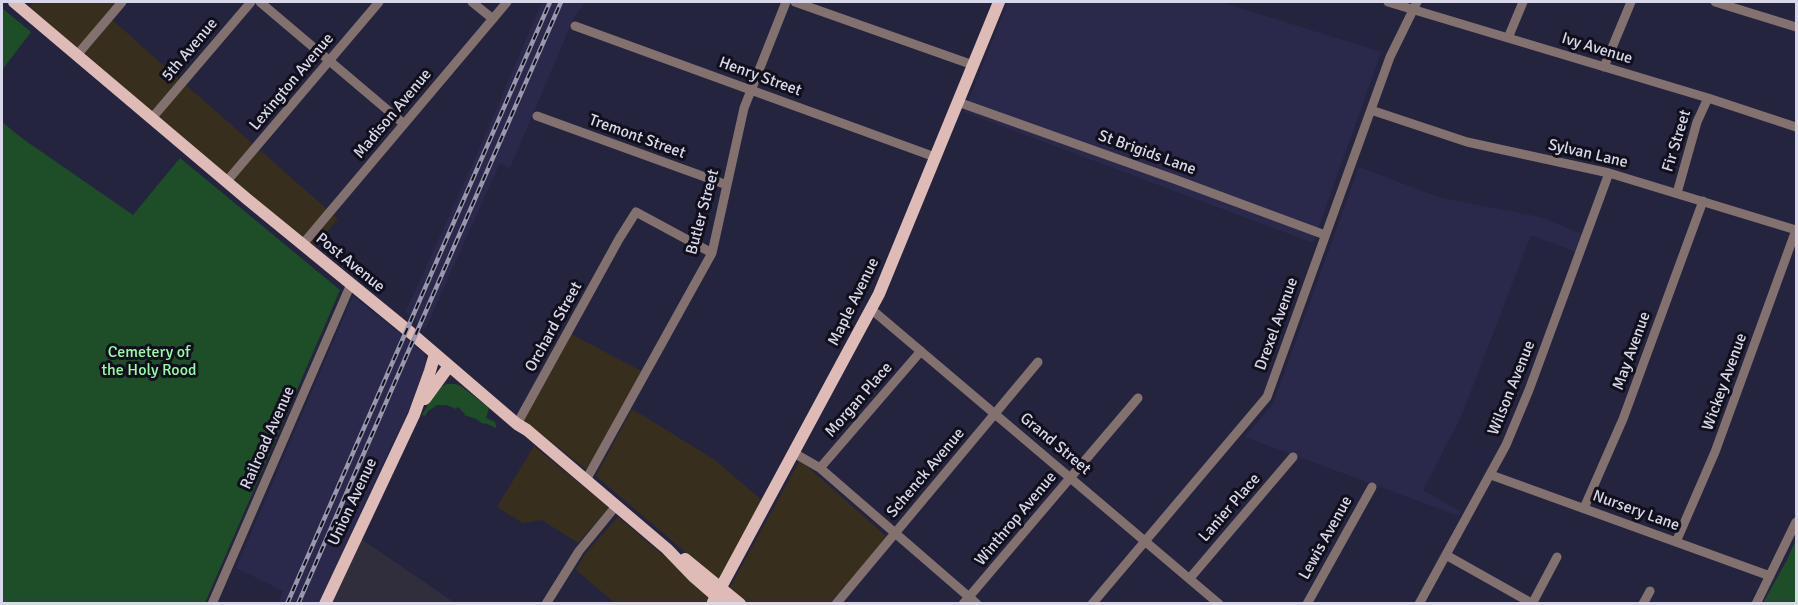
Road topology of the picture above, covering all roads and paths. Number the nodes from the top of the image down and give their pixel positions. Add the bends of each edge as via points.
1 (14, 2) edge
2 (122, 2) edge
3 (251, 2) edge
4 (260, 2) edge
5 (379, 2) edge
6 (472, 2) edge
7 (507, 2) edge
8 (786, 2) edge
9 (795, 2) edge
10 (999, 2) edge
11 (1388, 2) edge
12 (1523, 2) edge
13 (1631, 2) edge
14 (1715, 2) edge
15 (1415, 5) edge
16 (493, 19) junction
17 (575, 26) dead end
18 (1797, 27) edge
19 (1508, 38) junction
20 (77, 55) junction
21 (329, 61) junction
22 (973, 65) junction
23 (1604, 67) junction
24 (751, 90) junction
25 (1708, 98) junction
26 (958, 102) junction
27 (1371, 110) junction
28 (537, 116) dead end
29 (152, 118) junction
30 (404, 124) junction
31 (1797, 127) edge
32 (935, 156) junction
33 (1609, 172) junction
34 (227, 182) junction
35 (727, 185) junction
36 (1677, 193) junction
37 (1703, 201) junction
38 (1797, 230) edge
39 (1325, 235) junction
40 (302, 245) junction
41 (712, 253) junction
42 (351, 284) junction
43 (871, 309) junction
44 (921, 351) junction
45 (435, 354) junction
46 (1038, 362) dead end
47 (449, 366) junction
48 (1138, 398) dead end
49 (996, 414) junction
50 (414, 415) junction
51 (517, 424) junction
52 (794, 453) junction
53 (1293, 457) dead end
54 (820, 468) junction
55 (1491, 475) junction
56 (1070, 477) junction
57 (586, 480) junction
58 (1372, 488) dead end
59 (616, 506) junction
60 (1584, 508) junction
61 (1797, 522) edge
62 (895, 533) junction
63 (1145, 541) junction
64 (1676, 542) junction
65 (1446, 555) junction
66 (1557, 557) dead end
67 (1770, 576) junction
68 (1190, 578) junction
69 (1650, 591) dead end
70 (719, 598) edge
71 (966, 600) edge
72 (212, 603) edge
73 (325, 603) edge
74 (546, 603) edge
75 (740, 603) edge
76 (836, 603) edge
77 (977, 603) edge
78 (1092, 603) edge
79 (1219, 603) edge
80 (1307, 603) edge
81 (1419, 603) edge
82 (1532, 603) edge
83 (1643, 603) edge
84 (1756, 603) edge

1 - 20 main road, Post Avenue
2 - 20 street
3 - 29 street, 5th Avenue
4 - 21 street
5 - 21 street, Lexington Avenue
6 - 16 street
7 - 16 street, Madison Avenue
8 - 24 street, Butler Street
9 - 22 street
10 - 22 main road, Maple Avenue
11 - 15 street, Ivy Avenue
12 - 19 street
13 - 23 street
14 - 18 street
15 - 19 street, Ivy Avenue
15 - 27 street, Drexel Avenue
16 - 30 street, Madison Avenue
17 - 24 street, Henry Street
19 - 23 street, Ivy Avenue
20 - 29 main road, Post Avenue
21 - 30 street
21 - 34 street, Lexington Avenue
22 - 26 main road, Maple Avenue
23 - 25 street, Ivy Avenue
24 - 32 street, Henry Street
24 - 35 street, Butler Street
25 - 31 street, Ivy Avenue
25 - 36 street, Fir Street via 1694,131
26 - 32 main road, Maple Avenue
26 - 39 street, St Brigids Lane
27 - 33 street, Sylvan Lane via 1467,142
27 - 39 street, Drexel Avenue
28 - 35 street, Tremont Street
29 - 34 main road, Post Avenue
30 - 40 street, Madison Avenue
32 - 43 main road, Maple Avenue
33 - 36 street, Sylvan Lane
33 - 55 street, Wilson Avenue via 1529,390
34 - 40 main road, Post Avenue
35 - 41 street, Butler Street
36 - 37 street, Sylvan Lane
37 - 38 street, Sylvan Lane
37 - 60 street, May Avenue via 1623,419
38 - 64 street, Wickey Avenue via 1715,452
39 - 63 street, Drexel Avenue via 1266,397
40 - 42 main road, Post Avenue
41 - 51 street, Orchard Street via 636,212
41 - 57 street, Butler Street
42 - 45 main road, Post Avenue
42 - 72 street, Railroad Avenue
43 - 44 street, Grand Street
43 - 52 main road, Maple Avenue
44 - 49 street, Grand Street
44 - 54 street, Morgan Place
45 - 47 main road, Post Avenue
45 - 50 main road, Union Avenue
46 - 49 street, Schenck Avenue
47 - 50 main road, Union Avenue
47 - 51 main road, Post Avenue
48 - 56 street, Winthrop Avenue
49 - 56 street, Grand Street
49 - 62 street, Schenck Avenue
50 - 73 main road, Union Avenue
51 - 57 main road, Post Avenue
52 - 54 street
52 - 70 main road, Maple Avenue
53 - 68 street, Lanier Place
54 - 62 street
55 - 60 street, Nursery Lane
55 - 65 street, Wilson Avenue
56 - 63 street, Grand Street
56 - 71 street, Winthrop Avenue
57 - 59 main road, Post Avenue
58 - 80 street, Lewis Avenue
59 - 70 main road, Post Avenue via 667,549 683,557
59 - 74 street via 579,551
60 - 64 street, Nursery Lane
61 - 67 street
62 - 71 street
62 - 76 street, Schenck Avenue
63 - 68 street, Grand Street
63 - 78 street, Drexel Avenue
64 - 67 street, Nursery Lane
65 - 81 street, Wilson Avenue
65 - 82 street
66 - 82 street
67 - 84 street
68 - 79 street, Grand Street
69 - 83 street
70 - 75 main road, Post Avenue
71 - 77 street

